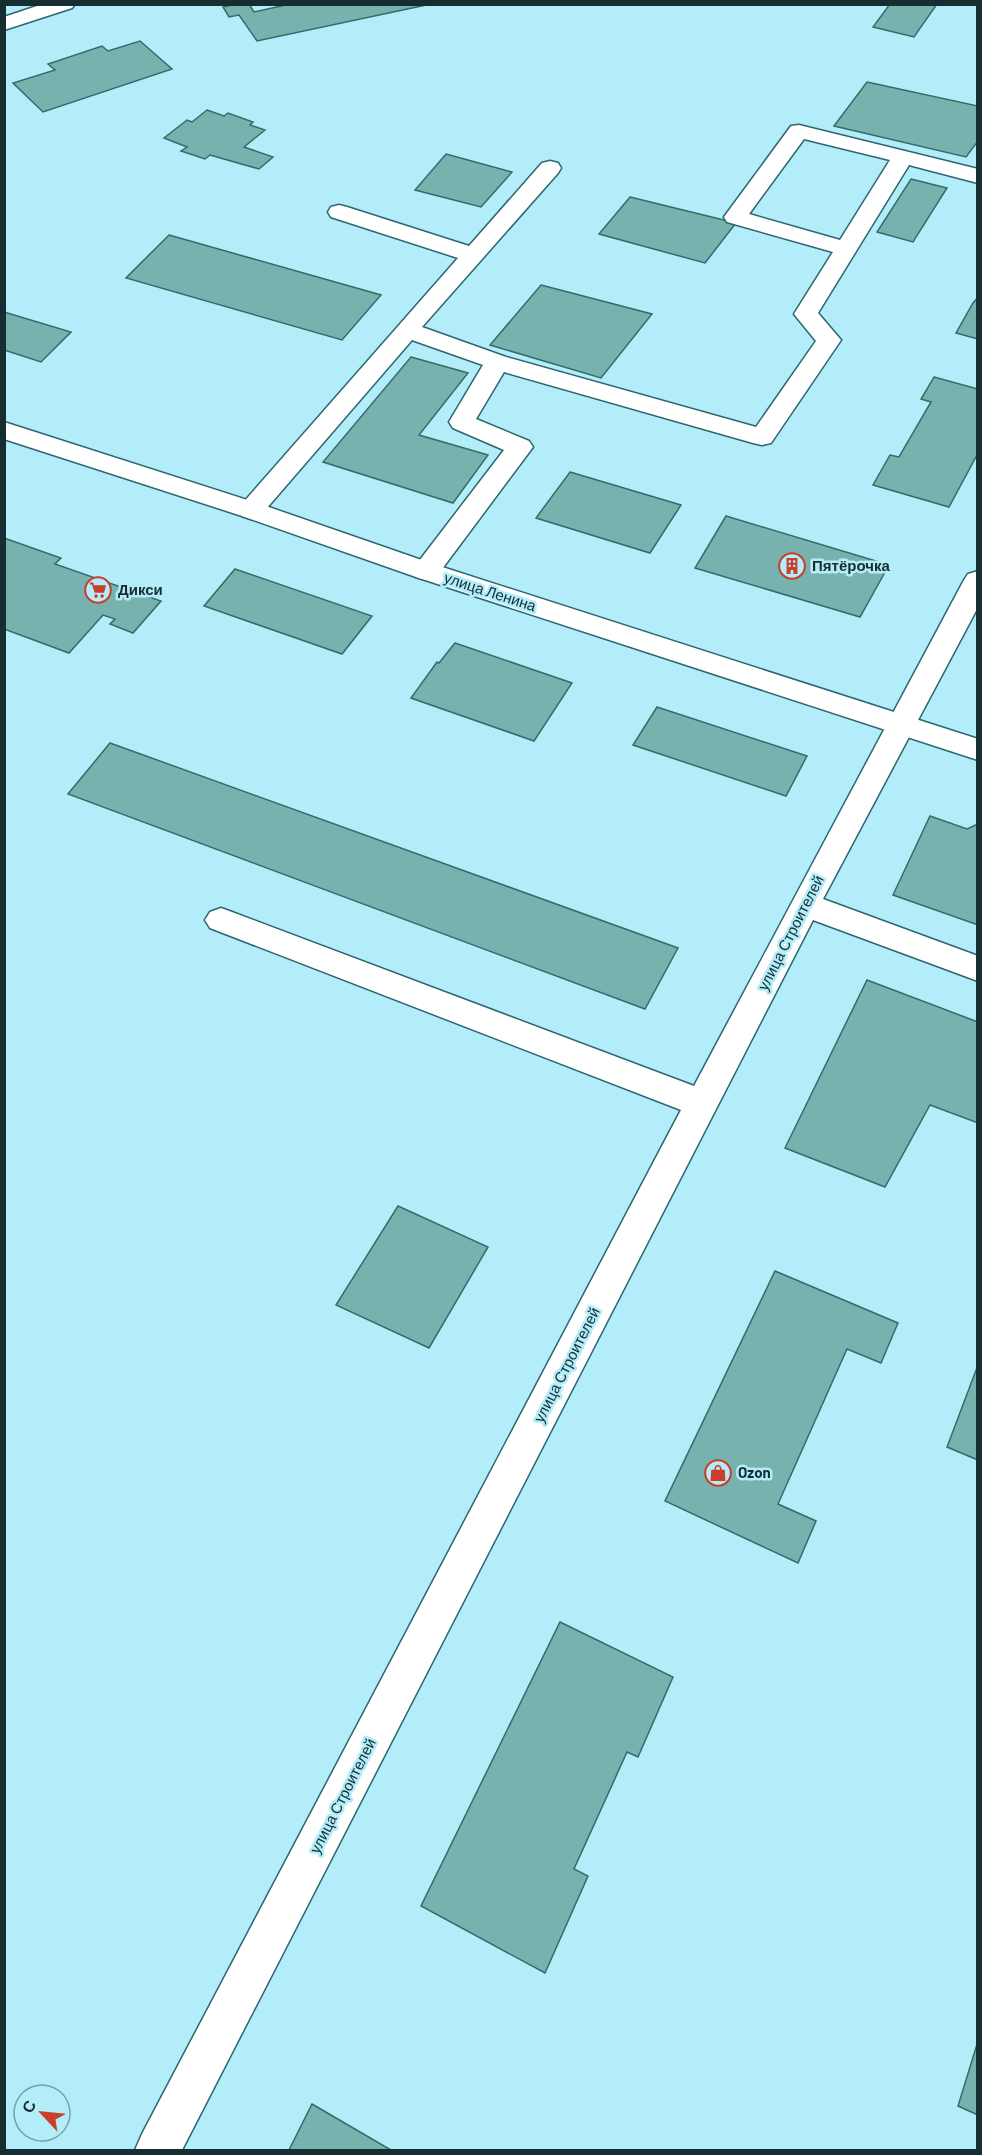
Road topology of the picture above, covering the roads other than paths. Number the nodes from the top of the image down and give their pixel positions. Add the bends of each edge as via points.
1 (65, 4) edge
2 (4, 24) edge
3 (903, 157) junction
4 (550, 168) dead end
5 (978, 176) edge
6 (339, 212) dead end
7 (846, 249) junction
8 (474, 255) junction
9 (407, 330) junction
10 (497, 362) junction
11 (4, 430) edge
12 (251, 510) junction
13 (426, 571) junction
14 (978, 580) edge
15 (900, 724) junction
16 (978, 750) edge
17 (805, 905) junction
18 (221, 920) dead end
19 (978, 969) edge
20 (703, 1104) junction
21 (158, 2151) edge

1 - 2 street
3 - 5 street
3 - 7 street
3 - 7 street via 799,131 735,217
4 - 8 street
6 - 8 street
7 - 10 street via 806,314 829,340 762,437
8 - 9 street
9 - 10 street
9 - 12 street
10 - 13 street via 462,422 520,447
11 - 12 street, улица Ленина
12 - 13 street, улица Ленина
13 - 15 street, улица Ленина
14 - 15 street, улица Строителей
15 - 16 street, улица Ленина
15 - 17 street, улица Строителей
17 - 19 street
17 - 20 street, улица Строителей
18 - 20 street
20 - 21 street, улица Строителей

